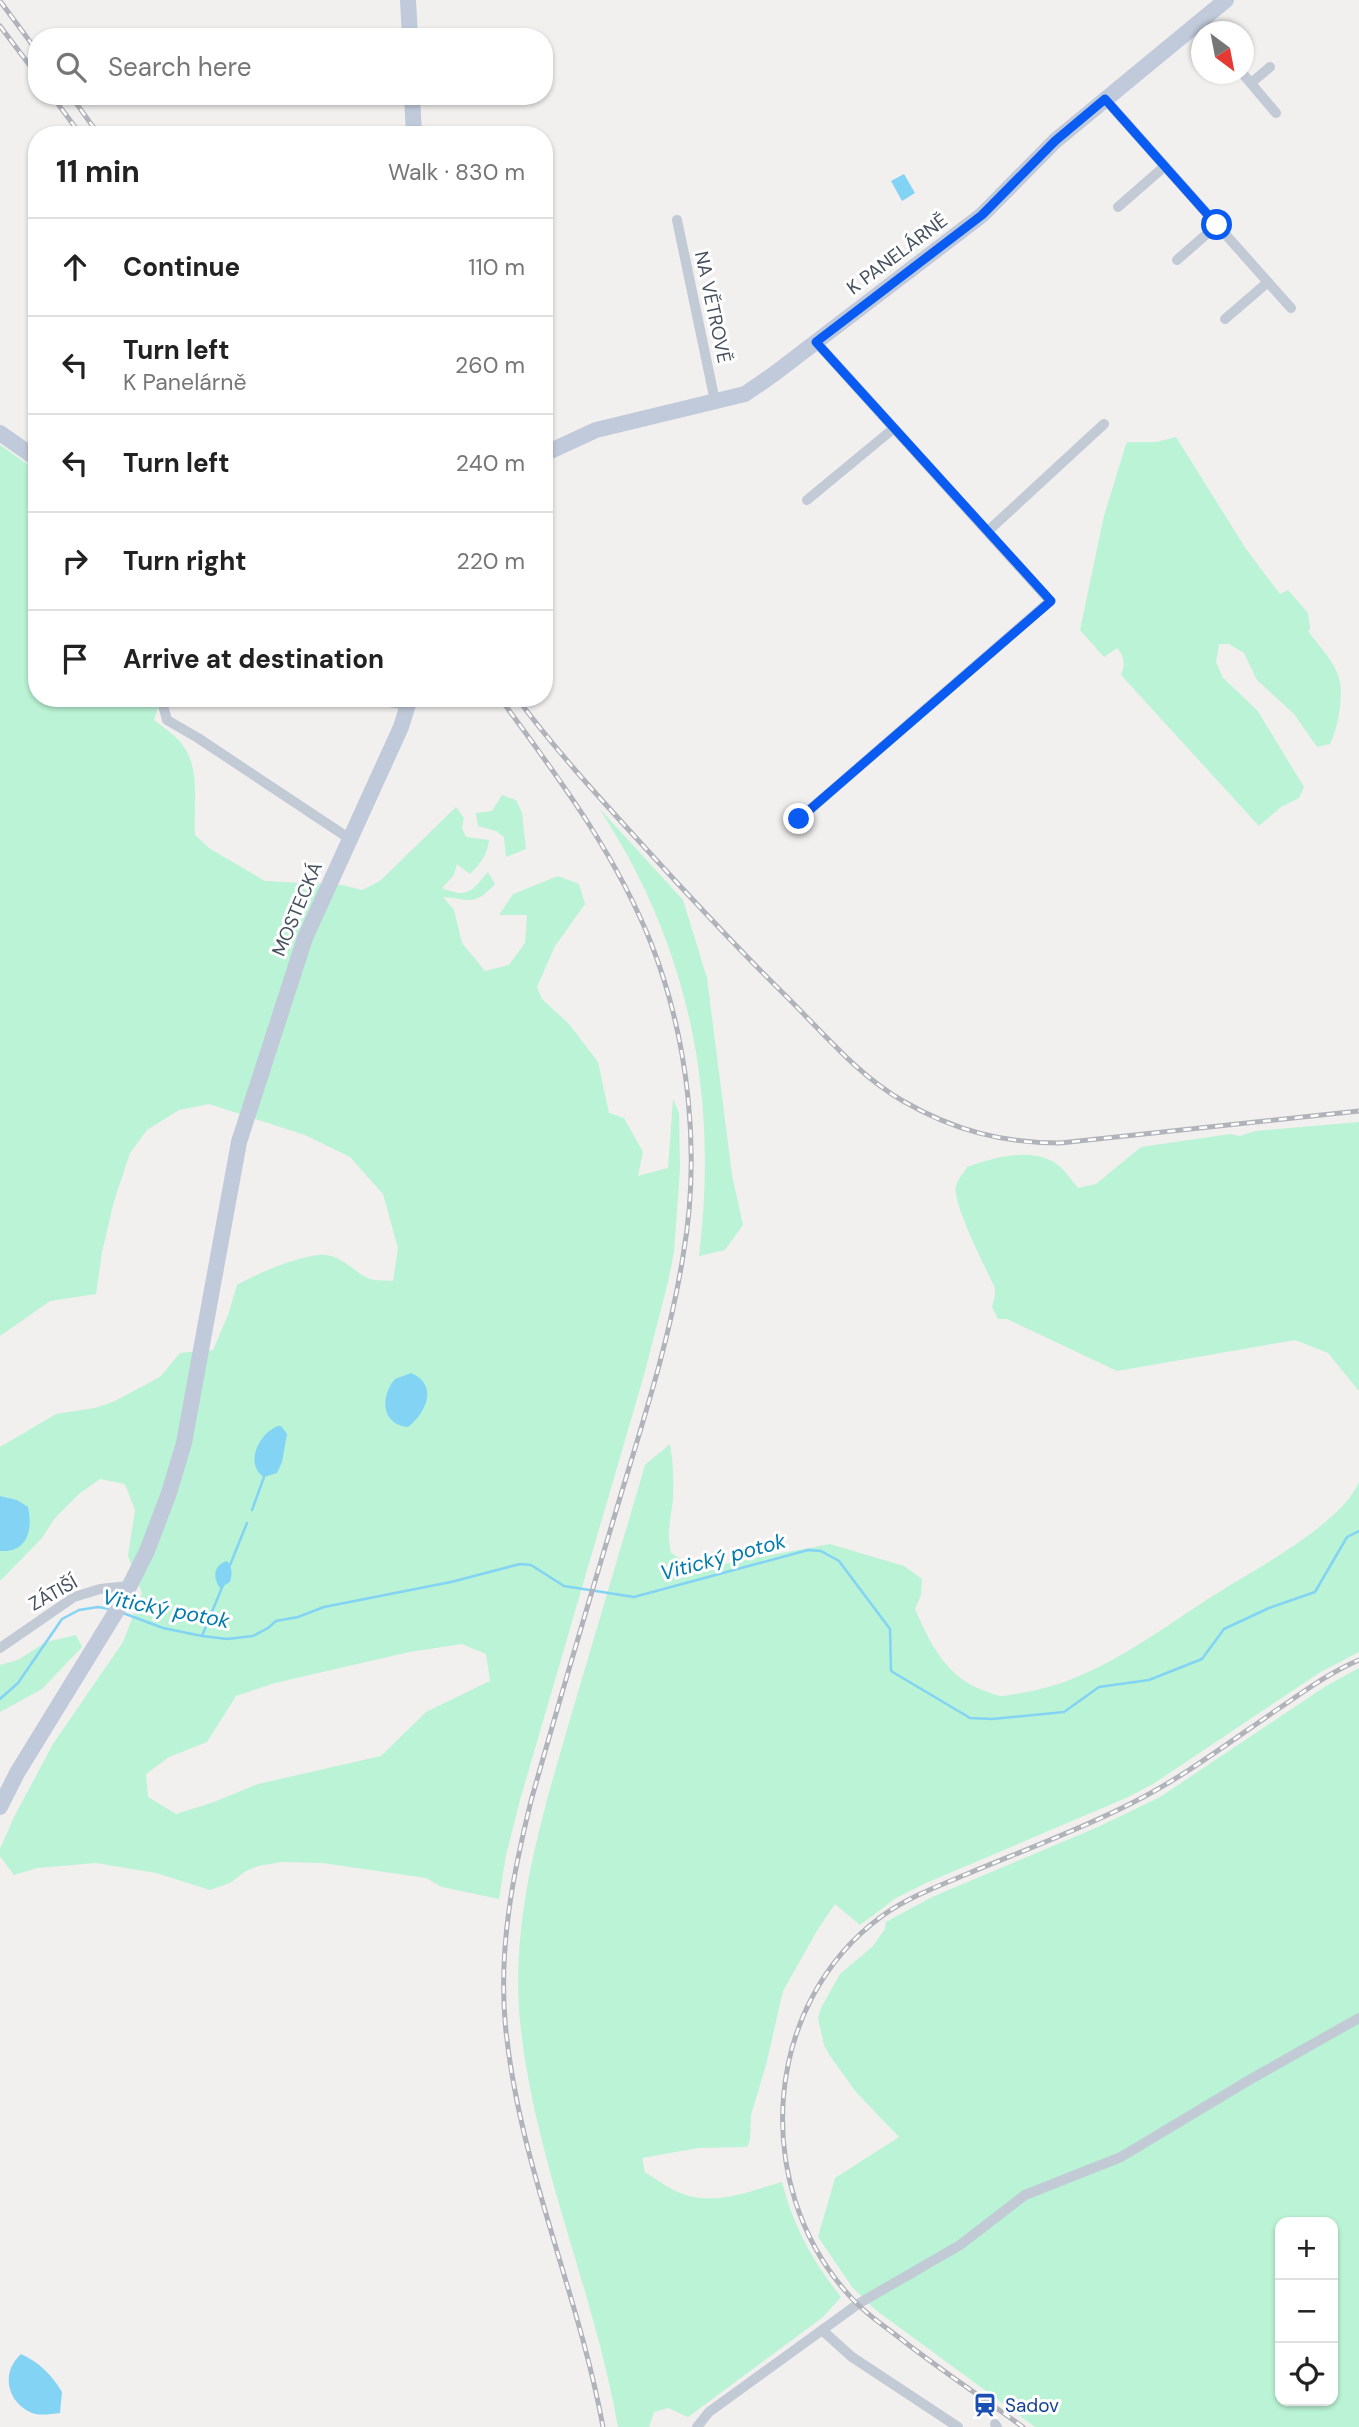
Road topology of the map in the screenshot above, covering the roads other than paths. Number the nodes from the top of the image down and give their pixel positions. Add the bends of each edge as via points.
1 (408, 0) edge
2 (1226, 0) edge
3 (1208, 21) edge
4 (410, 28) edge
5 (1191, 36) edge
6 (1270, 67) dead end
7 (1254, 75) edge
8 (1252, 84) edge
9 (1105, 99) junction
10 (412, 105) edge
11 (1276, 113) dead end
12 (414, 126) edge
13 (1165, 166) junction
14 (1118, 206) dead end
15 (677, 219) dead end
16 (1217, 225) junction
17 (1177, 260) dead end
18 (1268, 282) junction
19 (1291, 308) dead end
20 (1224, 319) dead end
21 (816, 342) junction
22 (715, 401) junction
23 (1104, 424) dead end
24 (893, 429) junction
25 (0, 433) edge
26 (553, 450) edge
27 (28, 453) edge
28 (807, 500) dead end
29 (988, 531) junction
30 (163, 707) edge
31 (407, 707) edge
32 (799, 819) dead end
33 (350, 839) junction
34 (129, 1586) junction
35 (0, 1648) edge
36 (0, 1807) edge
37 (1359, 2018) edge
38 (823, 2331) junction
39 (697, 2427) edge
40 (958, 2427) edge

1 - 4 street
2 - 3 street, K PANELÁRNĚ
5 - 9 street, K PANELÁRNĚ
6 - 7 street
8 - 11 street
9 - 13 street
9 - 21 street, K PANELÁRNĚ via 1055,141 982,215
10 - 12 street
13 - 14 street
13 - 16 street
15 - 22 street, NA VĚTROVĚ
16 - 17 street
16 - 18 street
18 - 19 street
18 - 20 street
21 - 22 street, K PANELÁRNĚ via 745,394
21 - 24 street
22 - 26 street, K PANELÁRNĚ via 596,430
23 - 29 street
24 - 28 street
24 - 29 street
25 - 27 street
29 - 32 street via 1051,601
30 - 33 street via 167,720
31 - 33 street, MOSTECKÁ
33 - 34 street, MOSTECKÁ via 305,938 239,1142 184,1443 151,1540
34 - 35 street, ZÁTIŠÍ via 74,1597
34 - 36 street, MOSTECKÁ
37 - 38 street via 1121,2157 1025,2195 960,2245 858,2304
38 - 39 street via 709,2412
38 - 40 street via 852,2357

